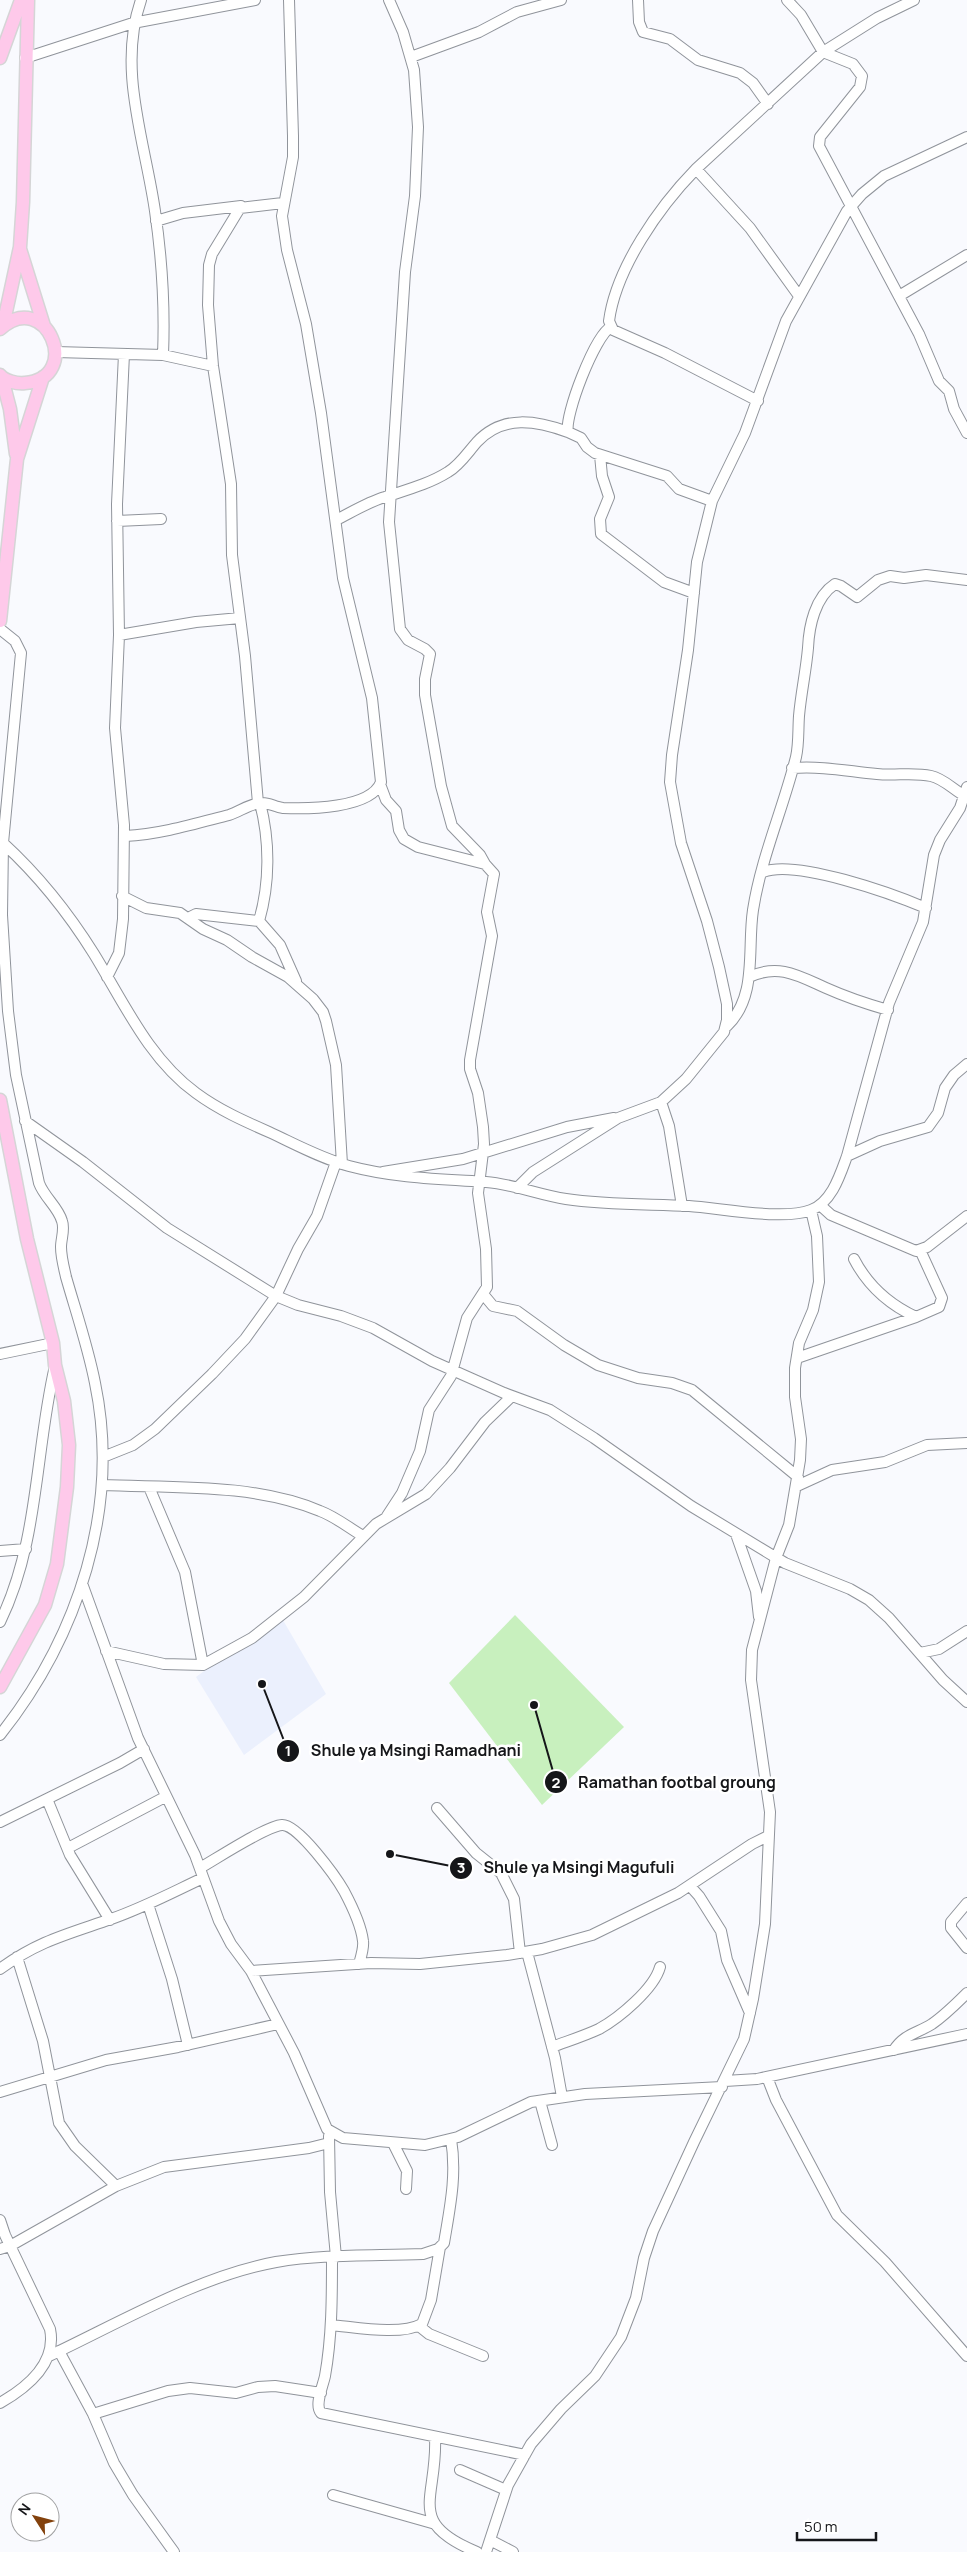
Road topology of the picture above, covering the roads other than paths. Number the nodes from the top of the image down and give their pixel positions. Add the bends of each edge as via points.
1 (21, 0) edge
2 (28, 0) edge
3 (141, 0) edge
4 (255, 0) edge
5 (290, 0) edge
6 (390, 0) edge
7 (561, 0) edge
8 (638, 0) edge
9 (787, 0) edge
10 (914, 0) edge
11 (133, 23) junction
12 (823, 52) junction
13 (0, 58) edge
14 (24, 58) junction
15 (411, 58) junction
16 (768, 104) junction
17 (967, 137) edge
18 (696, 169) junction
19 (283, 203) junction
20 (241, 206) junction
21 (850, 208) junction
22 (156, 221) junction
23 (20, 247) junction
24 (967, 255) edge
25 (799, 296) junction
26 (899, 296) junction
27 (44, 326) junction
28 (2, 327) edge
29 (611, 327) junction
30 (56, 352) junction
31 (124, 354) junction
32 (163, 355) junction
33 (213, 366) junction
34 (1, 376) edge
35 (43, 377) junction
36 (758, 401) junction
37 (568, 432) junction
38 (967, 432) edge
39 (600, 456) junction
40 (17, 459) junction
41 (389, 496) junction
42 (712, 501) junction
43 (161, 519) dead end
44 (336, 520) junction
45 (117, 521) junction
46 (2, 577) edge
47 (967, 580) edge
48 (694, 594) junction
49 (240, 618) junction
50 (0, 621) edge
51 (0, 629) edge
52 (119, 635) junction
53 (792, 768) junction
54 (380, 784) junction
55 (966, 794) edge
56 (259, 803) junction
57 (124, 836) junction
58 (3, 843) junction
59 (485, 864) junction
60 (763, 872) junction
61 (122, 896) junction
62 (926, 908) junction
63 (188, 918) junction
64 (259, 921) junction
65 (107, 977) junction
66 (749, 977) junction
67 (296, 984) junction
68 (888, 1010) junction
69 (726, 1027) junction
70 (967, 1064) edge
71 (0, 1100) edge
72 (661, 1102) junction
73 (618, 1118) junction
74 (2, 1120) edge
75 (25, 1122) junction
76 (483, 1152) junction
77 (847, 1156) junction
78 (339, 1163) junction
79 (381, 1172) junction
80 (478, 1182) junction
81 (516, 1188) junction
82 (682, 1206) junction
83 (815, 1208) junction
84 (967, 1216) edge
85 (920, 1250) junction
86 (854, 1259) dead end
87 (483, 1294) junction
88 (276, 1296) junction
89 (916, 1317) junction
90 (53, 1343) junction
91 (0, 1354) edge
92 (797, 1358) junction
93 (55, 1365) junction
94 (453, 1369) junction
95 (512, 1396) junction
96 (967, 1443) edge
97 (103, 1457) junction
98 (798, 1481) junction
99 (102, 1485) junction
100 (149, 1487) junction
101 (387, 1516) junction
102 (736, 1534) junction
103 (363, 1536) junction
104 (26, 1549) junction
105 (0, 1551) edge
106 (776, 1558) junction
107 (82, 1586) junction
108 (759, 1621) junction
109 (0, 1622) edge
110 (967, 1631) edge
111 (106, 1651) junction
112 (920, 1653) junction
113 (203, 1665) junction
114 (0, 1687) edge
115 (967, 1702) edge
116 (0, 1734) edge
117 (144, 1749) junction
118 (165, 1797) junction
119 (47, 1799) junction
120 (437, 1808) dead end
121 (0, 1822) edge
122 (768, 1836) junction
123 (68, 1848) junction
124 (201, 1873) junction
125 (690, 1886) junction
126 (148, 1904) junction
127 (967, 1904) edge
128 (110, 1920) junction
129 (967, 1948) edge
130 (523, 1952) junction
131 (17, 1957) junction
132 (360, 1964) junction
133 (660, 1967) dead end
134 (0, 1969) edge
135 (251, 1971) junction
136 (967, 1993) edge
137 (750, 2013) junction
138 (278, 2024) junction
139 (967, 2034) edge
140 (188, 2045) junction
141 (552, 2047) junction
142 (894, 2050) junction
143 (51, 2077) junction
144 (767, 2077) junction
145 (723, 2084) junction
146 (0, 2092) edge
147 (562, 2097) junction
148 (540, 2101) junction
149 (329, 2131) junction
150 (451, 2139) junction
151 (329, 2142) junction
152 (393, 2143) junction
153 (552, 2145) dead end
154 (116, 2186) junction
155 (406, 2189) dead end
156 (0, 2220) edge
157 (440, 2246) junction
158 (5, 2247) edge
159 (334, 2257) junction
160 (331, 2325) junction
161 (418, 2326) junction
162 (59, 2351) junction
163 (49, 2356) junction
164 (483, 2356) dead end
165 (967, 2356) edge
166 (321, 2393) junction
167 (0, 2403) edge
168 (93, 2414) junction
169 (435, 2437) junction
170 (525, 2455) junction
171 (460, 2470) dead end
172 (506, 2490) junction
173 (333, 2495) dead end
174 (432, 2522) junction
175 (490, 2540) junction
176 (174, 2552) edge
177 (477, 2552) edge
178 (486, 2552) edge
179 (513, 2552) edge

1 - 13 main road
2 - 14 main road
3 - 11 street
4 - 11 street
5 - 19 street via 293,136 292,165
6 - 15 street
7 - 15 street via 516,12 480,32
8 - 16 street via 643,32 670,39 698,60 736,71 753,83
9 - 12 street
10 - 12 street via 877,18
11 - 14 street
11 - 22 street via 135,105
12 - 16 street
12 - 21 street via 853,64 863,80 818,142
14 - 23 main road
15 - 41 street via 418,117 417,160 407,245
16 - 18 street
17 - 21 street via 884,176
18 - 25 street via 750,228
18 - 29 street via 668,200 628,266 612,306 608,321
19 - 20 street
19 - 44 street via 286,250 306,324
20 - 22 street via 183,213
20 - 33 street via 212,254 209,265 208,305
21 - 25 street
21 - 26 street
22 - 32 street via 164,286
23 - 27 main road
23 - 28 main road
24 - 26 street
25 - 36 street via 778,341
26 - 38 street
27 - 28 main road via 24,318 10,321
27 - 30 main road via 53,337
29 - 36 street
29 - 37 street via 598,341 582,375
30 - 31 street
30 - 35 main road via 52,366
31 - 32 street
31 - 45 street
32 - 33 street
33 - 49 street via 231,484 232,555
34 - 35 main road via 21,384
34 - 40 main road via 10,409
35 - 40 main road
36 - 42 street
37 - 39 street via 581,438 589,450
37 - 41 street via 537,422 508,422 479,440 448,472
39 - 42 street via 667,476 679,489
39 - 48 street via 609,497 600,519 601,534 658,579
40 - 46 main road
41 - 44 street
41 - 59 street via 402,634 430,654 425,694 441,788 452,826
42 - 48 street via 697,562
43 - 45 street
44 - 54 street via 343,578 372,698
45 - 52 street
46 - 50 main road
47 - 53 street via 926,575 890,576 878,580 857,597 841,586 832,586 819,602 810,626 798,748
48 - 69 street via 672,755 671,792 685,859 719,966 727,1004
49 - 52 street
49 - 56 street
51 - 58 street via 15,641 21,653
52 - 57 street via 115,728
53 - 55 street via 834,767 878,774 919,774 938,778
53 - 60 street via 770,837
54 - 56 street via 368,795 343,805 280,808
54 - 59 street via 386,800 396,811 404,838 418,847
55 - 62 street via 936,848
56 - 57 street via 230,815 168,831
56 - 64 street via 268,847
57 - 61 street
58 - 65 street via 42,882
58 - 75 street via 2,915 8,1011
59 - 76 street via 494,874 487,912 492,936 470,1060 480,1102
60 - 62 street via 777,869 830,876
60 - 66 street via 753,911
61 - 63 street via 146,908 174,911
61 - 65 street via 119,953
62 - 68 street
63 - 64 street via 196,914
63 - 67 street
64 - 67 street via 280,945
65 - 78 street via 144,1038 170,1071 196,1093 237,1118
66 - 68 street via 776,970 792,972
66 - 69 street via 739,1010
67 - 78 street via 313,999 326,1021 336,1065
68 - 77 street
69 - 72 street via 704,1059
70 - 77 street via 945,1088 938,1113 928,1127 880,1141
71 - 74 main road
72 - 73 street
72 - 82 street via 670,1131
73 - 76 street via 567,1127 519,1144
73 - 81 street via 533,1172
74 - 90 main road via 26,1239
75 - 88 street via 83,1162 167,1228
75 - 97 street via 39,1183 63,1223 61,1254 95,1383
76 - 79 street via 457,1160
76 - 80 street
77 - 83 street via 833,1189
78 - 79 street
78 - 88 street via 317,1216
79 - 80 street via 422,1180
80 - 81 street
80 - 87 street via 486,1258 487,1285
81 - 82 street via 567,1200
82 - 83 street via 736,1212 794,1212
83 - 85 street via 870,1233
83 - 92 street via 819,1282
84 - 85 street
85 - 89 street via 942,1298 939,1307
86 - 89 street via 866,1282 894,1306
87 - 94 street via 467,1318
87 - 98 street via 493,1306 517,1311 598,1365 692,1390
88 - 94 street via 373,1328
88 - 97 street via 232,1353 160,1424 133,1444
89 - 92 street
90 - 91 street
90 - 93 main road
92 - 98 street via 795,1396 801,1439
93 - 104 street
93 - 114 main road via 70,1445 56,1564 45,1604
94 - 95 street
94 - 101 street via 446,1386 429,1410 420,1451
95 - 101 street via 429,1491 414,1503
95 - 102 street via 560,1416
96 - 98 street via 927,1445 885,1462 832,1470
97 - 99 street
98 - 106 street via 790,1525
99 - 100 street
99 - 107 street via 98,1522
100 - 103 street via 192,1487 281,1498 322,1511
100 - 113 street via 185,1572
101 - 103 street
102 - 106 street
102 - 108 street via 756,1591
103 - 113 street via 304,1598 252,1638
104 - 105 street
104 - 109 street via 14,1592
106 - 108 street
106 - 112 street via 869,1600
107 - 111 street
107 - 116 street via 63,1636
108 - 122 street via 752,1650 751,1680 768,1791
110 - 112 street via 939,1649
111 - 113 street via 164,1664
111 - 117 street
112 - 115 street
117 - 118 street
117 - 119 street
118 - 123 street
118 - 124 street via 186,1835
119 - 121 street
119 - 123 street
120 - 130 street via 476,1853 501,1873 514,1899
122 - 125 street
122 - 137 street via 766,1924
123 - 128 street
124 - 126 street
124 - 132 street via 269,1830 289,1826 302,1836 343,1890 354,1911 363,1943
124 - 135 street via 219,1921
125 - 130 street via 592,1935
125 - 137 street via 721,1931 727,1960
126 - 128 street
126 - 140 street
127 - 129 street via 951,1922 951,1928
128 - 131 street via 53,1938
130 - 132 street via 428,1963
130 - 141 street
131 - 134 street
131 - 143 street
132 - 135 street
133 - 141 street via 650,1986 622,2012 600,2028
135 - 138 street
136 - 142 street via 929,2026 906,2036
137 - 145 street via 744,2039
138 - 140 street
138 - 149 street via 309,2083 321,2120
139 - 142 street
140 - 143 street via 106,2060
141 - 147 street
142 - 144 street
143 - 146 street
143 - 154 street via 56,2111 65,2133
144 - 145 street
144 - 165 street via 837,2215 880,2256
145 - 147 street
145 - 170 street via 653,2231 636,2298 621,2337 595,2376 545,2428
147 - 148 street
148 - 150 street via 531,2102
148 - 153 street
149 - 151 street
149 - 152 street via 343,2138
150 - 152 street via 425,2146
150 - 157 street via 455,2161 454,2188 444,2243
151 - 154 street via 309,2148 172,2165
151 - 159 street
152 - 155 street via 407,2171
154 - 158 street
156 - 158 street
157 - 159 street via 423,2254
157 - 161 street via 427,2316
158 - 163 street via 50,2328 53,2342
159 - 160 street
159 - 162 street via 294,2259 201,2284
160 - 161 street via 389,2330
160 - 166 street
161 - 164 street via 429,2334
162 - 163 street
162 - 168 street
163 - 167 street via 32,2379
166 - 168 street via 275,2386 236,2393 190,2388 168,2391
166 - 169 street via 318,2410 324,2415
168 - 176 street via 114,2463 132,2494
169 - 170 street
169 - 174 street via 436,2463 430,2495
170 - 172 street
171 - 172 street
172 - 175 street
173 - 174 street
174 - 177 street via 451,2540
175 - 178 street
175 - 179 street

